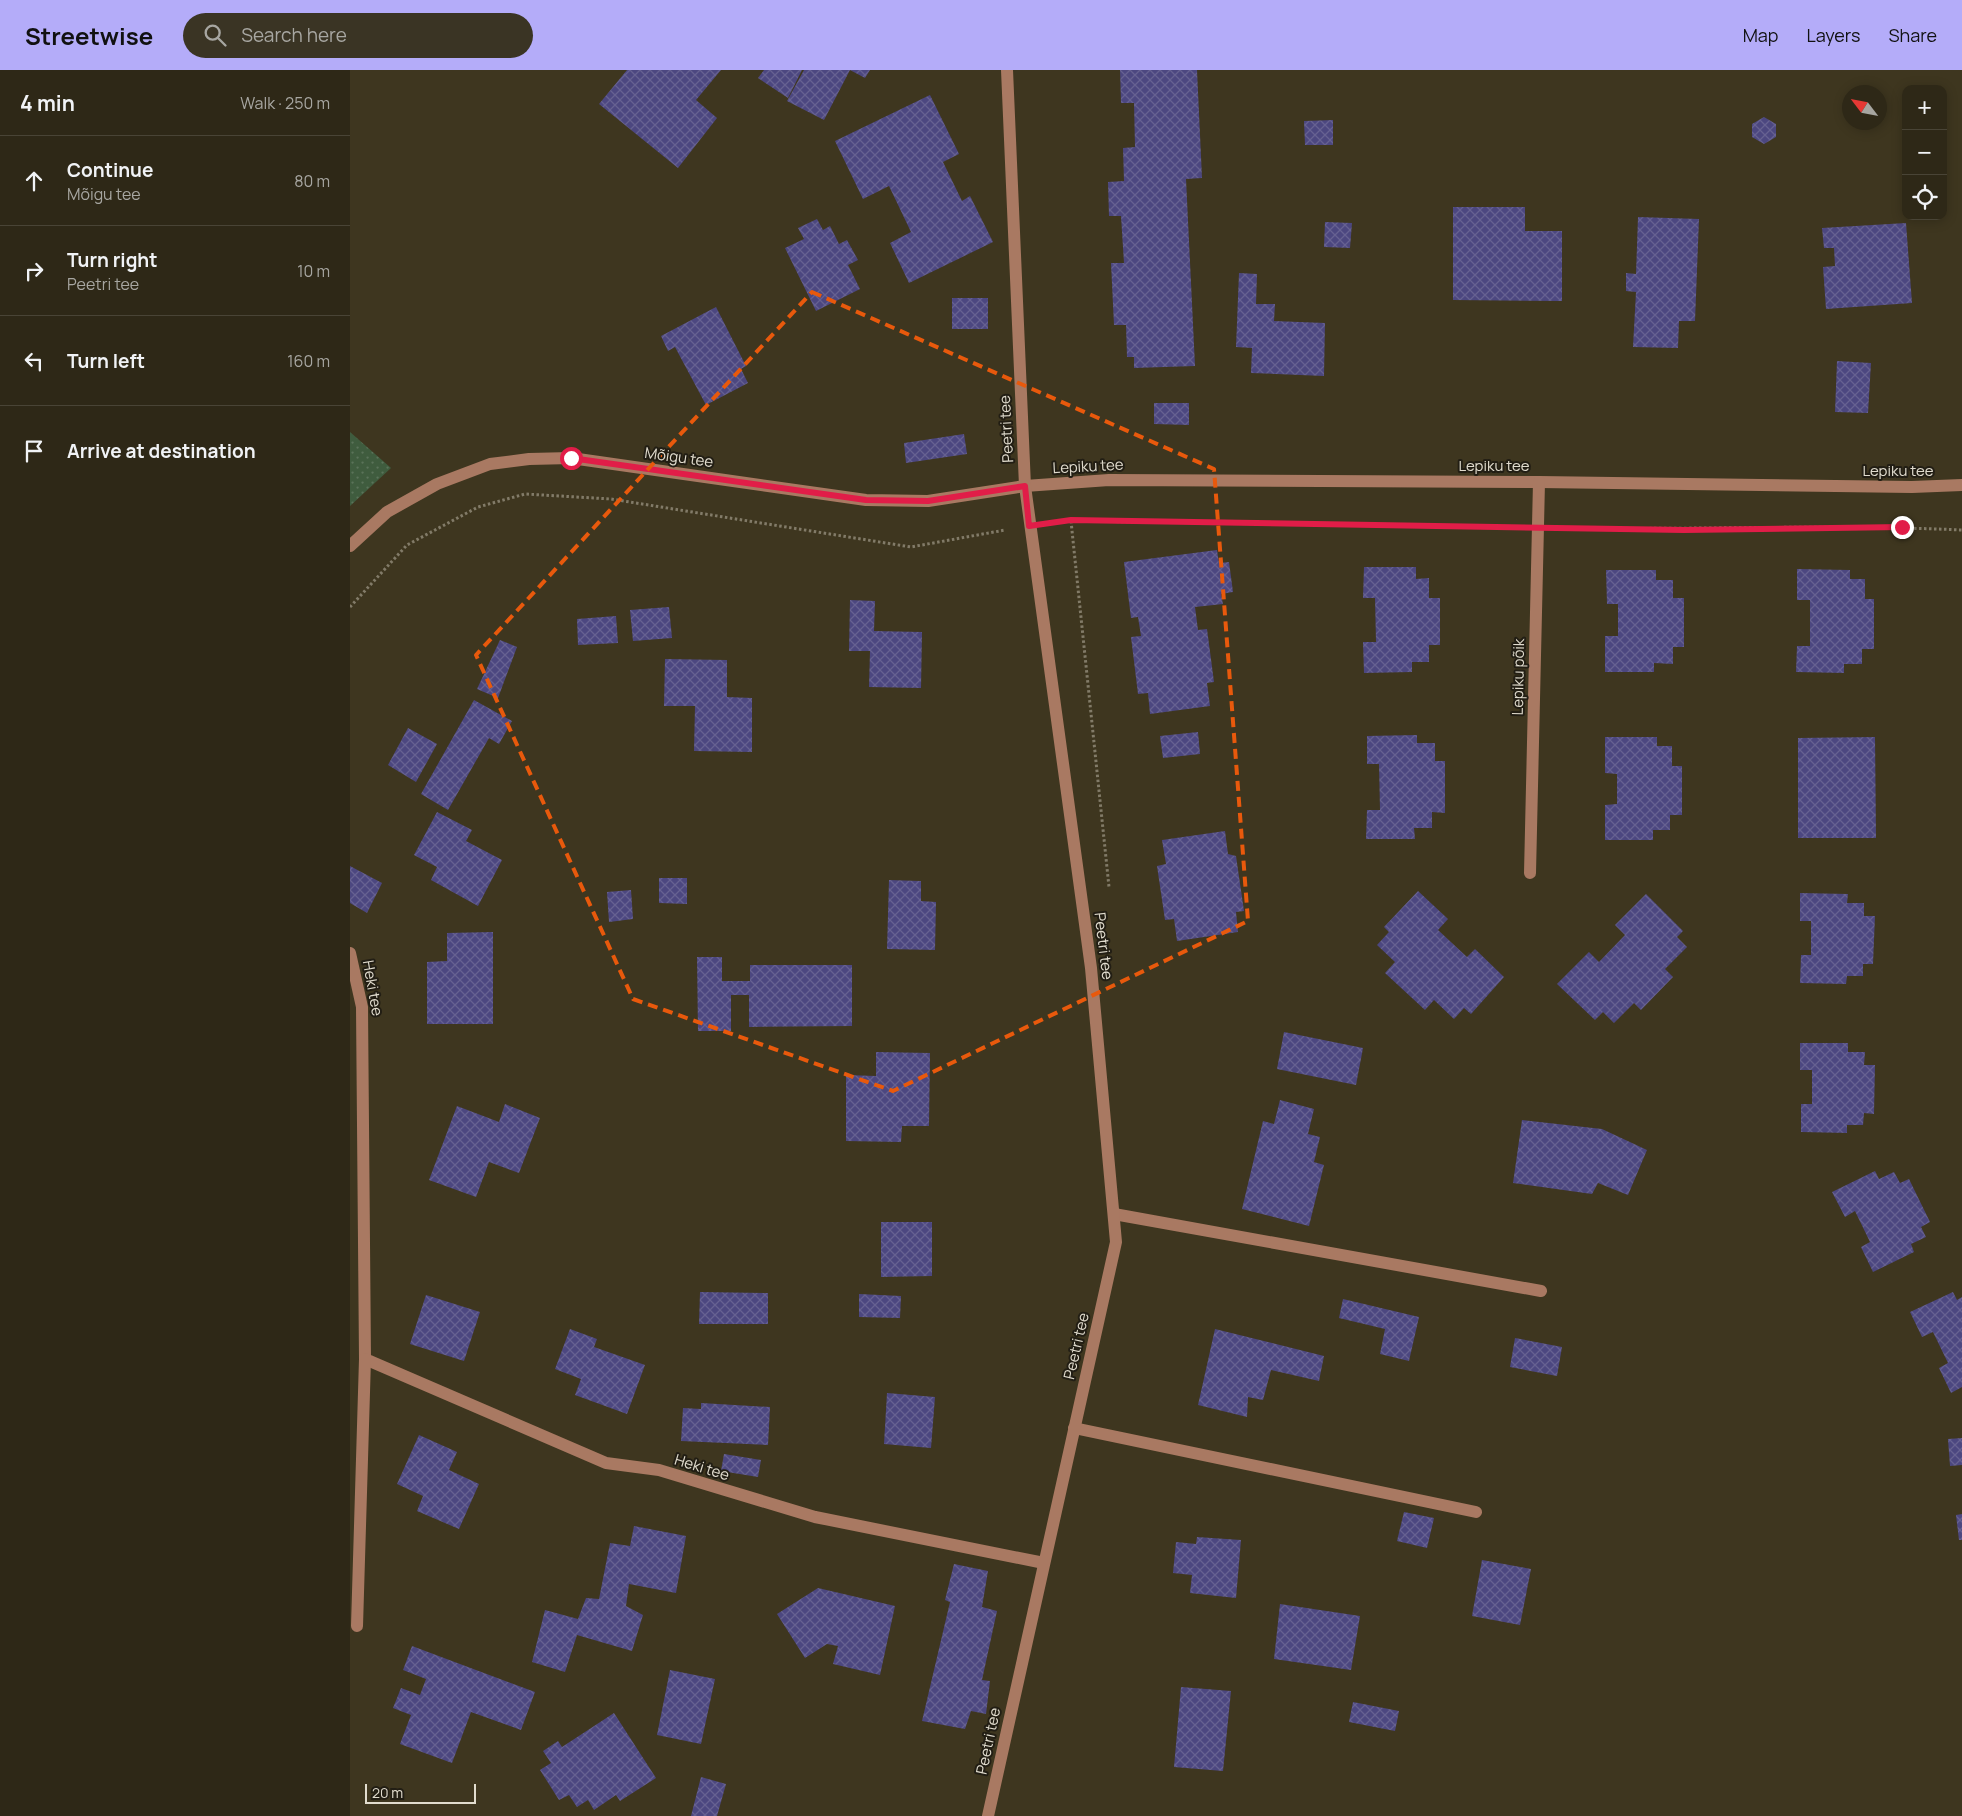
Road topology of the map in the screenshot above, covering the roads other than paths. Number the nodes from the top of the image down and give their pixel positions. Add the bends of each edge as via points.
1 (1007, 70) edge
2 (1539, 482) junction
3 (1025, 486) junction
4 (1962, 486) edge
5 (350, 546) edge
6 (1530, 873) dead end
7 (350, 953) edge
8 (1114, 1214) junction
9 (1540, 1291) dead end
10 (366, 1358) junction
11 (1074, 1428) junction
12 (1476, 1512) dead end
13 (1044, 1563) junction
14 (356, 1626) dead end
15 (988, 1816) edge

1 - 3 street, Peetri tee
2 - 3 street, Lepiku tee via 1108,480
2 - 4 street, Lepiku tee
2 - 6 street, Lepiku põik
3 - 5 street, Mõigu tee via 928,501 866,500 571,458 529,458 490,464 437,484 387,512
3 - 8 street, Peetri tee via 1092,968
7 - 10 street, Heki tee via 362,1007
8 - 9 street
8 - 11 street, Peetri tee via 1116,1242
10 - 13 street, Heki tee via 606,1463 659,1470 815,1518
10 - 14 street, Heki tee
11 - 12 street
11 - 13 street, Peetri tee
13 - 15 street, Peetri tee

